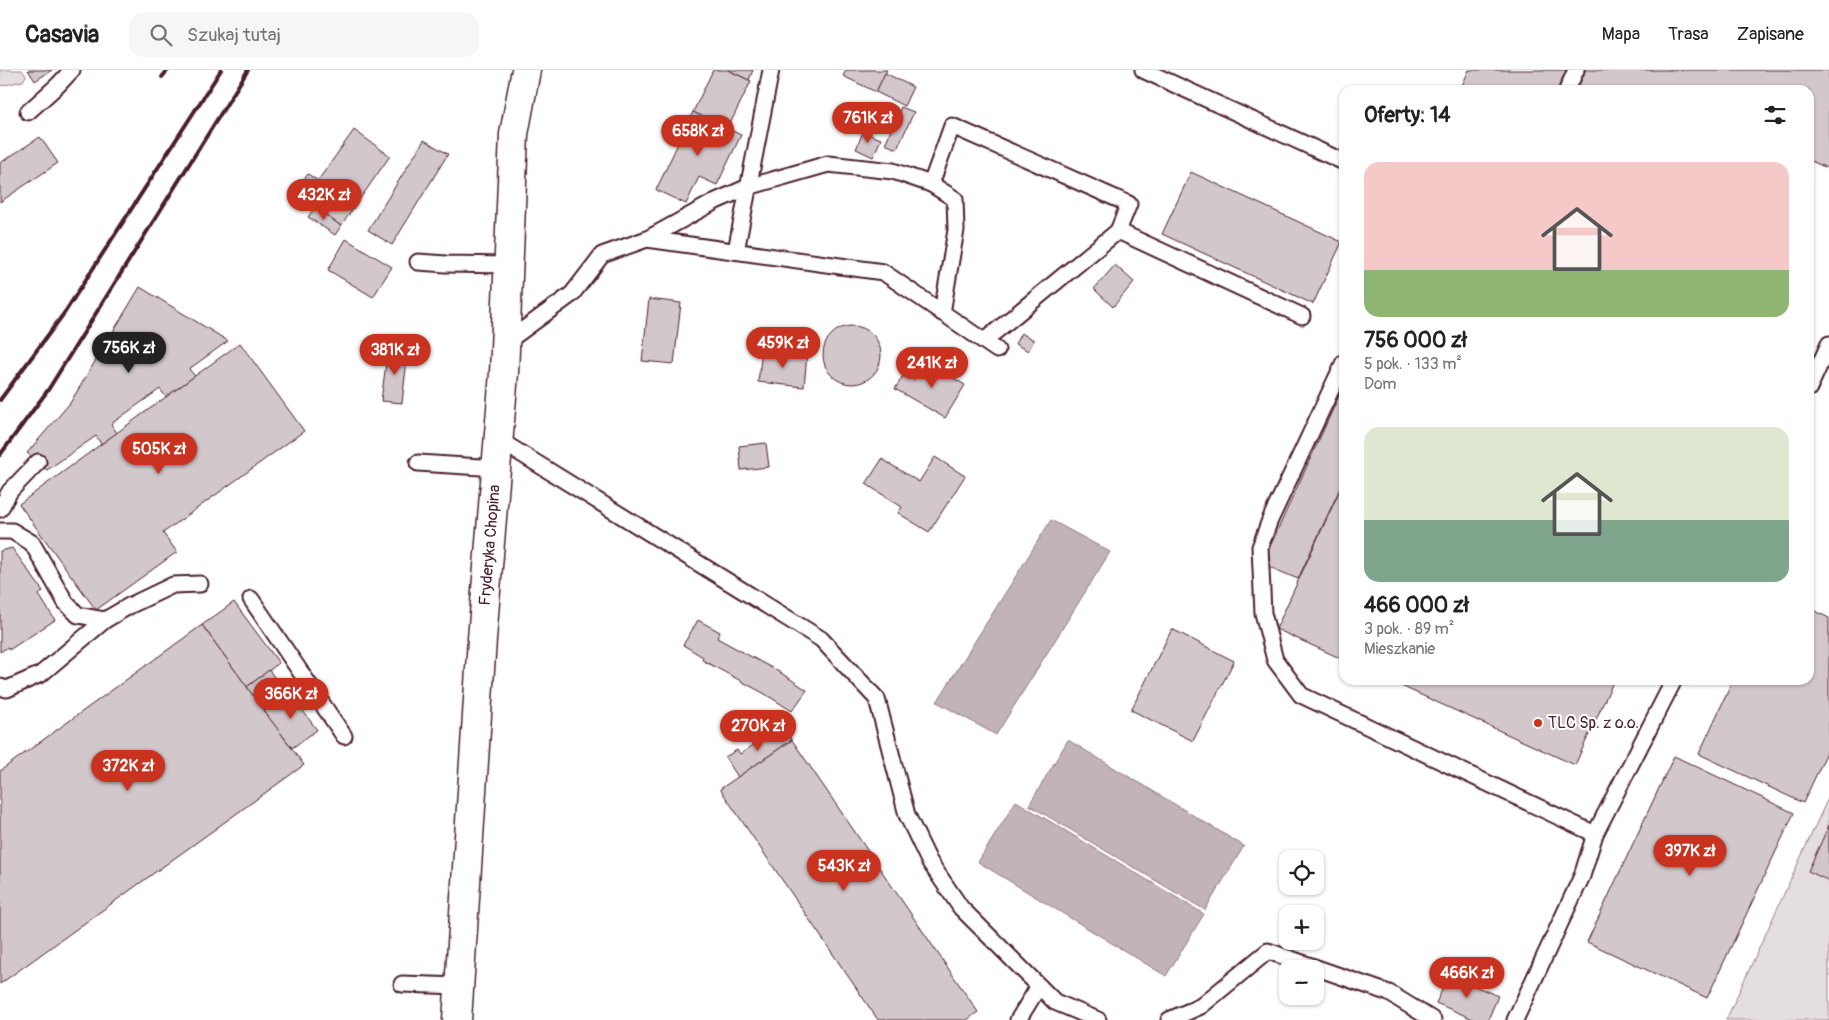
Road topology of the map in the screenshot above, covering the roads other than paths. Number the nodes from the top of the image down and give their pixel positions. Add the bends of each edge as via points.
1 (72, 70) edge
2 (526, 70) edge
3 (771, 70) edge
4 (1142, 70) edge
5 (1576, 70) edge
6 (1569, 85) edge
7 (28, 112) dead end
8 (1339, 160) edge
9 (931, 184) junction
10 (748, 186) junction
11 (1118, 231) junction
12 (647, 239) junction
13 (736, 251) junction
14 (418, 262) dead end
15 (509, 265) junction
16 (942, 312) junction
17 (1302, 316) dead end
18 (984, 341) junction
19 (506, 343) junction
20 (1829, 344) edge
21 (997, 350) dead end
22 (1814, 366) edge
23 (1339, 373) edge
24 (499, 440) junction
25 (38, 462) dead end
26 (418, 463) dead end
27 (497, 468) junction
28 (0, 509) edge
29 (0, 531) edge
30 (200, 584) dead end
31 (251, 599) dead end
32 (105, 620) junction
33 (1671, 685) edge
34 (0, 686) edge
35 (344, 736) dead end
36 (1595, 834) junction
37 (402, 984) dead end
38 (460, 986) junction
39 (1039, 986) junction
40 (457, 1020) edge
41 (1018, 1020) edge
42 (1098, 1020) edge
43 (1169, 1020) edge
44 (1433, 1020) edge
45 (1515, 1020) edge

1 - 7 lane
2 - 15 street, Fryderyka Chopina via 514,134
3 - 10 lane
4 - 8 lane
5 - 6 lane
9 - 10 lane via 894,172 828,164
9 - 11 lane via 952,126 1129,204
9 - 16 lane via 955,199 956,230
10 - 12 lane
10 - 13 lane
11 - 17 lane
11 - 18 lane
12 - 13 lane
12 - 19 lane via 602,255 572,294
13 - 16 lane via 883,272
14 - 15 lane
15 - 19 street, Fryderyka Chopina
16 - 18 lane
18 - 21 lane
19 - 24 street, Fryderyka Chopina
20 - 22 lane
23 - 36 lane via 1260,548 1263,613 1275,660 1301,695
24 - 27 street, Fryderyka Chopina
24 - 39 lane via 822,639 877,699 908,815 929,861 961,908
25 - 28 lane via 10,491
26 - 27 lane
27 - 38 street, Fryderyka Chopina via 482,639
29 - 32 lane via 12,531 32,544 66,603 78,615
30 - 32 lane via 172,585
31 - 35 lane
32 - 34 lane via 41,674 7,688
33 - 36 lane
36 - 45 lane via 1582,876
37 - 38 lane
38 - 40 street, Fryderyka Chopina
39 - 41 lane
39 - 42 lane via 1055,1002
43 - 44 lane via 1201,1006 1268,951 1389,993

